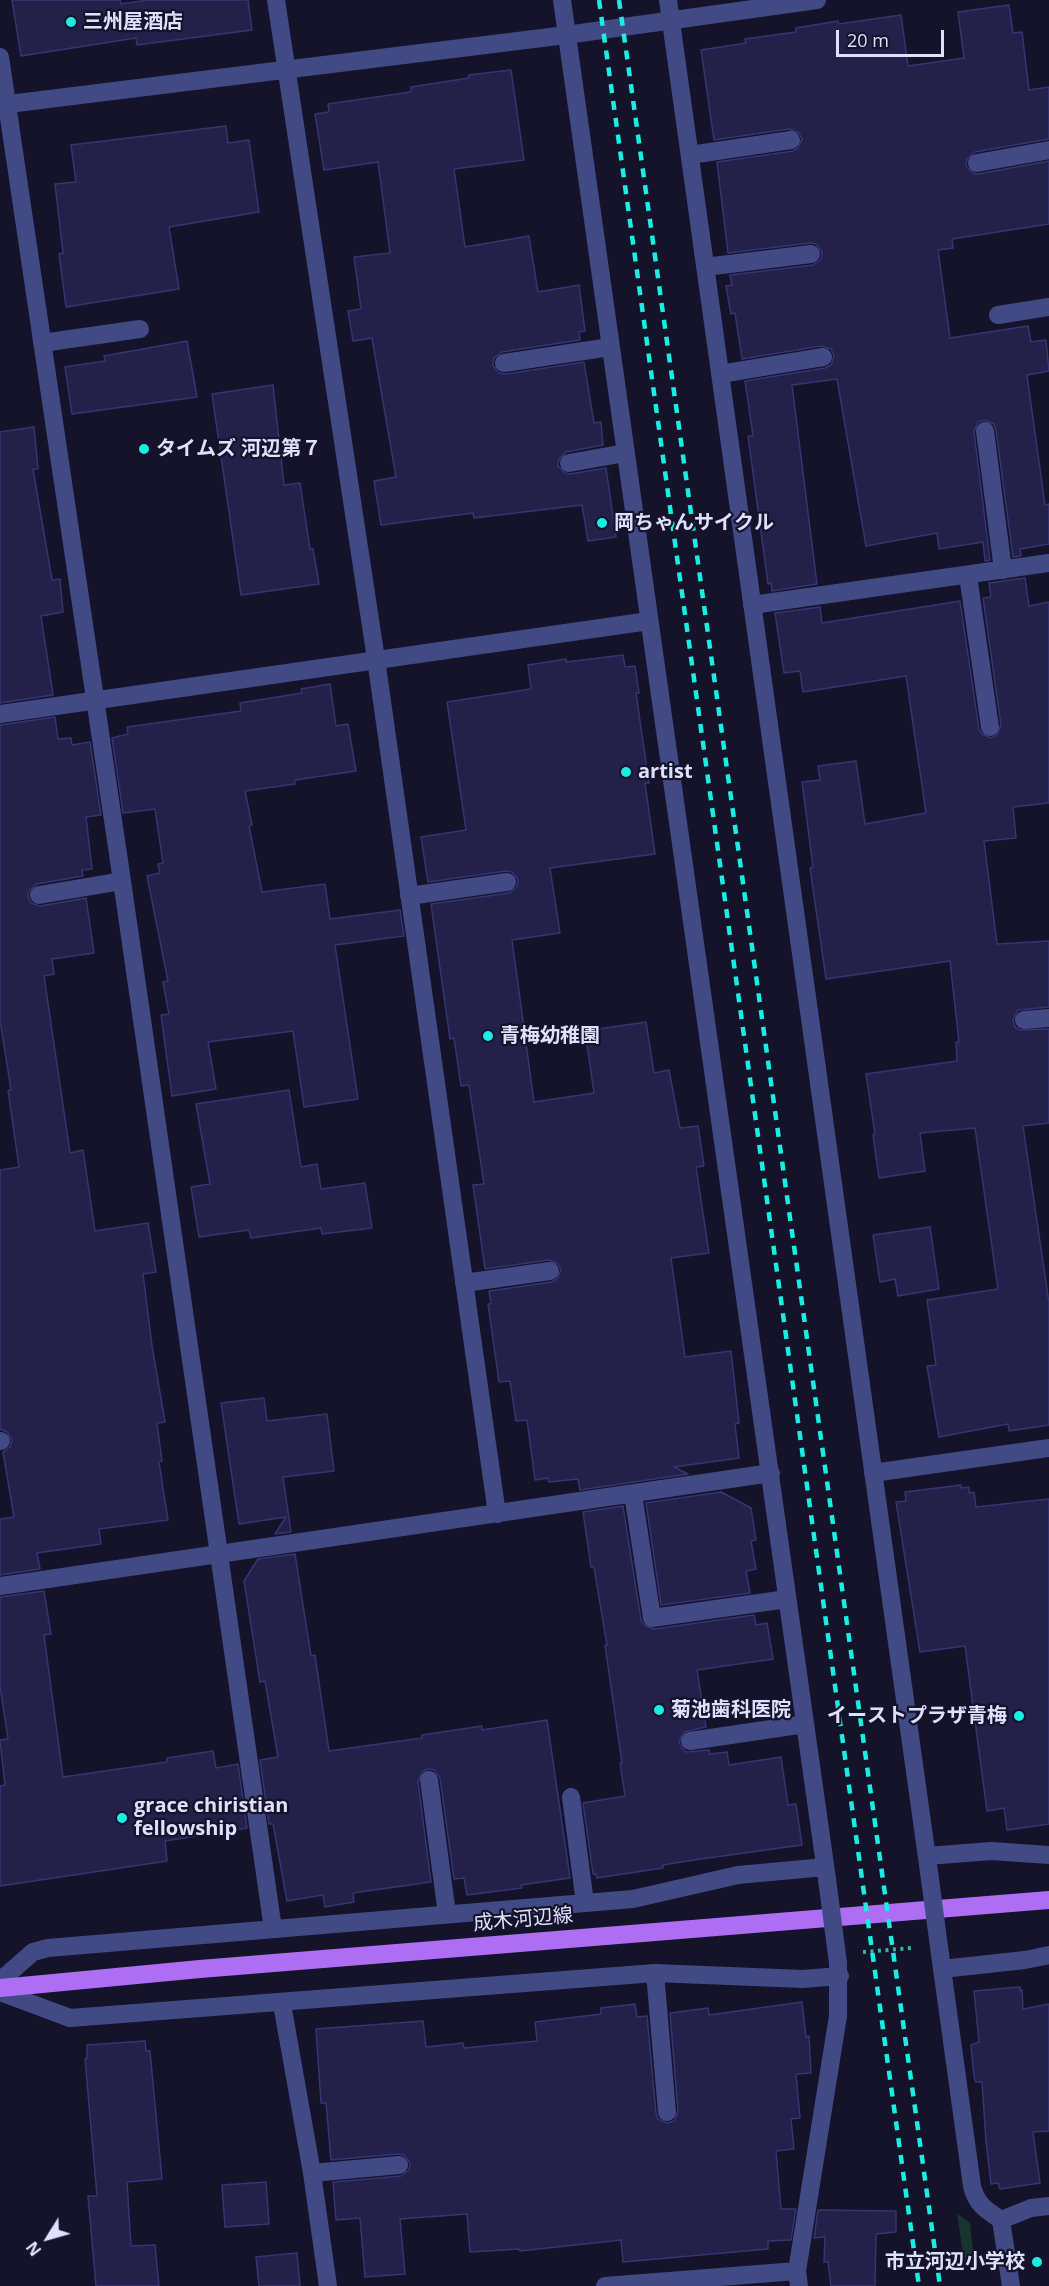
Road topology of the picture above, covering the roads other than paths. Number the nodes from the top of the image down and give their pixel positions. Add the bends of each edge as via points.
1 (276, 0) edge
2 (561, 0) edge
3 (668, 0) edge
4 (817, 0) edge
5 (671, 20) junction
6 (567, 35) junction
7 (0, 57) edge
8 (286, 68) junction
9 (3, 105) edge
10 (791, 140) dead end
11 (1049, 150) edge
12 (690, 155) junction
13 (977, 163) dead end
14 (811, 254) dead end
15 (705, 267) junction
16 (1049, 307) edge
17 (998, 315) dead end
18 (140, 330) dead end
19 (42, 343) junction
20 (610, 347) junction
21 (823, 357) dead end
22 (504, 363) dead end
23 (720, 374) junction
24 (985, 430) dead end
25 (625, 453) junction
26 (570, 463) dead end
27 (1049, 563) edge
28 (1003, 570) junction
29 (968, 576) junction
30 (752, 605) junction
31 (649, 621) junction
32 (376, 659) junction
33 (94, 699) junction
34 (0, 714) edge
35 (990, 727) dead end
36 (122, 881) junction
37 (507, 882) dead end
38 (39, 895) dead end
39 (409, 896) junction
40 (1049, 1018) edge
41 (1024, 1020) dead end
42 (550, 1271) dead end
43 (465, 1283) junction
44 (1049, 1448) edge
45 (771, 1473) junction
46 (873, 1473) junction
47 (633, 1494) junction
48 (497, 1514) junction
49 (219, 1554) junction
50 (0, 1586) edge
51 (787, 1599) junction
52 (805, 1724) junction
53 (690, 1741) dead end
54 (429, 1780) dead end
55 (571, 1797) dead end
56 (1049, 1856) edge
57 (928, 1864) junction
58 (826, 1873) junction
59 (1049, 1900) edge
60 (585, 1903) junction
61 (447, 1914) junction
62 (273, 1929) junction
63 (1049, 1955) edge
64 (941, 1962) junction
65 (839, 1969) junction
66 (655, 1973) junction
67 (0, 1981) edge
68 (0, 1990) edge
69 (282, 2004) junction
70 (667, 2112) dead end
71 (399, 2165) dead end
72 (312, 2173) junction
73 (1049, 2206) edge
74 (1001, 2220) junction
75 (798, 2278) edge
76 (328, 2286) edge
77 (605, 2286) edge
78 (1011, 2286) edge

1 - 8 street
2 - 6 street
3 - 5 street
4 - 5 street
5 - 6 street
5 - 12 street
6 - 8 street
6 - 20 street
7 - 9 street
8 - 9 street
8 - 32 street
9 - 19 street
10 - 12 street
11 - 13 street
12 - 15 street
14 - 15 street
15 - 23 street
16 - 17 street
18 - 19 street
19 - 33 street
20 - 22 street
20 - 25 street
21 - 23 street
23 - 30 street
24 - 28 street
25 - 26 street
25 - 31 street
27 - 28 street
28 - 29 street
29 - 30 street
29 - 35 street
30 - 46 street
31 - 32 street
31 - 45 street
32 - 33 street
32 - 39 street
33 - 34 street
33 - 36 street
36 - 38 street
36 - 49 street
37 - 39 street
39 - 43 street
40 - 41 street
42 - 43 street
43 - 48 street
44 - 46 street
45 - 47 street
45 - 51 street
46 - 57 street
47 - 48 street
47 - 51 street via 652,1618
48 - 49 street
49 - 50 street
49 - 62 street
51 - 52 street
52 - 53 street
52 - 58 street
54 - 61 street
55 - 60 street
56 - 57 street via 991,1851
57 - 64 street, bridge
58 - 60 street via 738,1875 633,1899
58 - 65 street, bridge
59 - 68 main road, 成木河辺線 via 212,1968
60 - 61 street
61 - 62 street
62 - 67 street via 48,1948 33,1952
63 - 64 street via 1025,1960
64 - 74 street via 975,2198
65 - 66 street via 803,1979
65 - 75 street via 838,2016
66 - 69 street
66 - 70 street
68 - 69 street via 70,2018
69 - 72 street
71 - 72 street
72 - 76 street
73 - 74 street via 1031,2208
74 - 78 street
75 - 77 street

